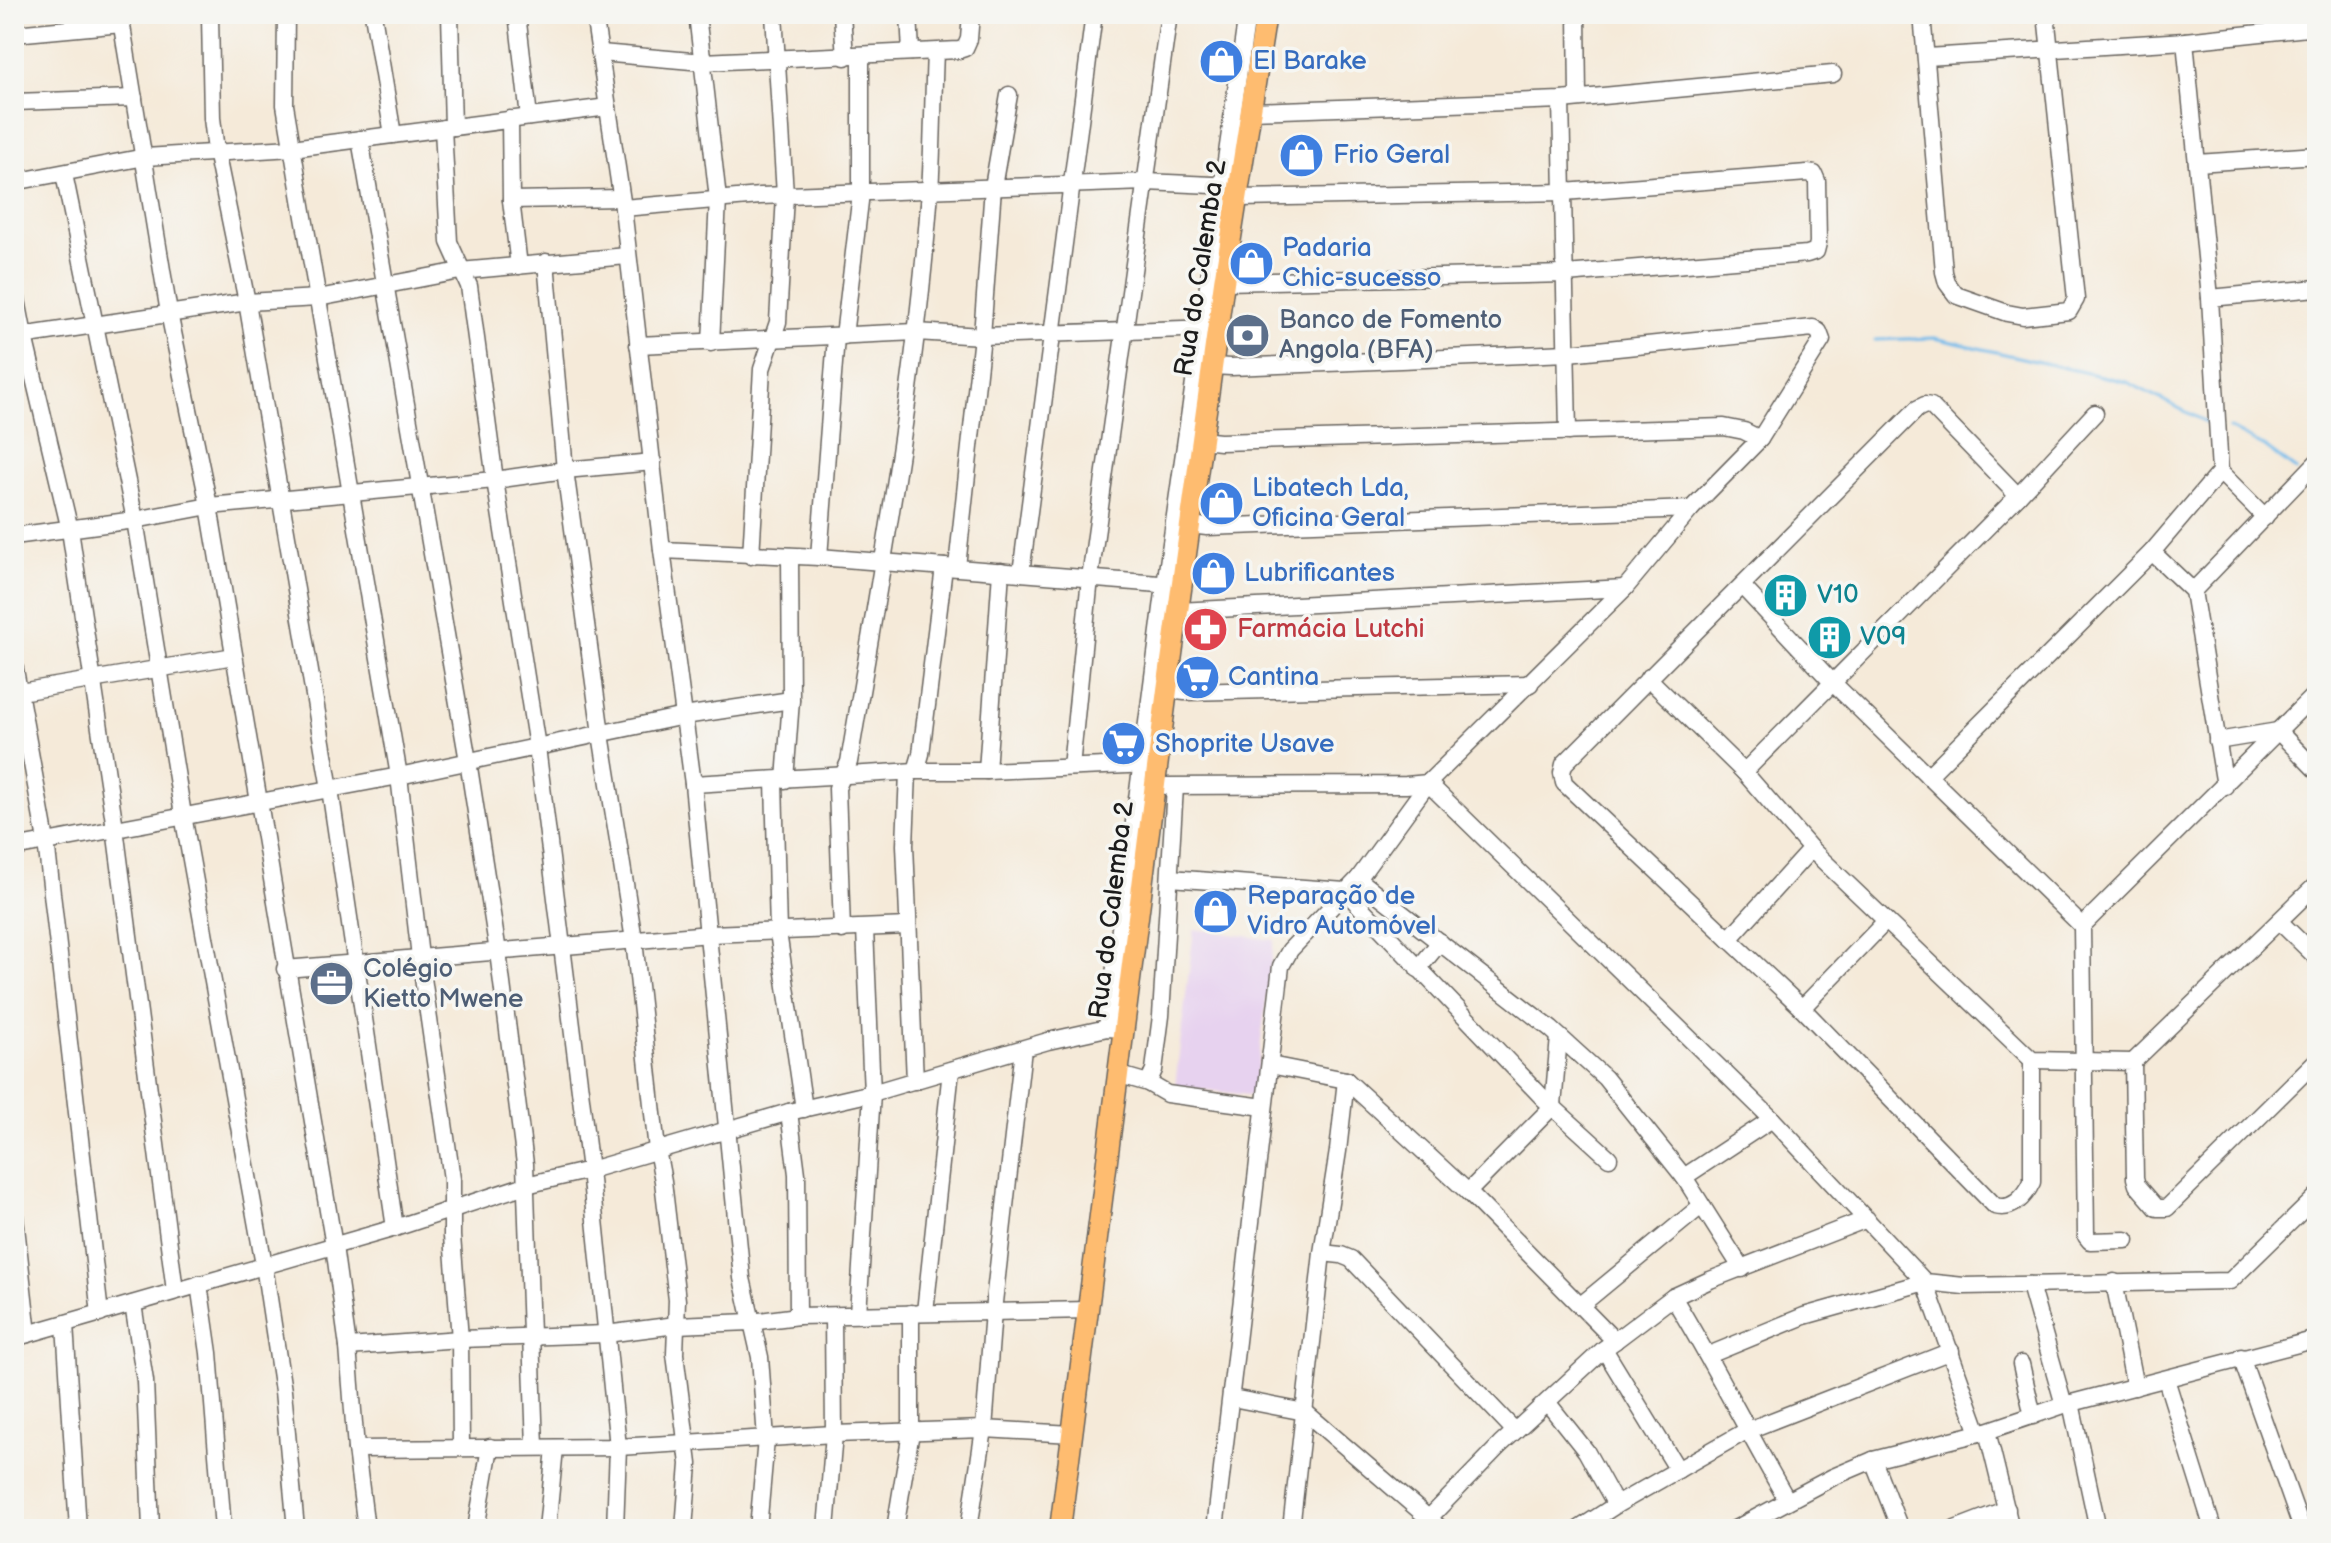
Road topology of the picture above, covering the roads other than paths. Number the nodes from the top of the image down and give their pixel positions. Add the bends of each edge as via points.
1 (286, 14) edge
2 (373, 14) edge
3 (450, 14) edge
4 (517, 14) edge
5 (594, 14) edge
6 (697, 14) edge
7 (774, 14) edge
8 (842, 14) edge
9 (909, 14) edge
10 (971, 14) edge
11 (1094, 14) edge
12 (1169, 14) edge
13 (1247, 14) edge
14 (1266, 14) edge
15 (1577, 14) edge
16 (1922, 14) edge
17 (2046, 14) edge
18 (210, 16) edge
19 (121, 19) edge
20 (2317, 27) edge
21 (14, 34) edge
22 (2185, 41) junction
23 (2049, 50) junction
24 (911, 52) junction
25 (935, 52) junction
26 (601, 53) junction
27 (853, 56) junction
28 (1927, 57) junction
29 (776, 60) junction
30 (703, 62) junction
31 (1833, 74) dead end
32 (1009, 95) dead end
33 (134, 98) junction
34 (1569, 99) junction
35 (14, 102) edge
36 (608, 107) junction
37 (1251, 111) junction
38 (529, 117) junction
39 (510, 119) junction
40 (448, 128) junction
41 (393, 135) junction
42 (360, 139) junction
43 (292, 148) junction
44 (216, 151) junction
45 (2317, 155) edge
46 (145, 157) junction
47 (2197, 163) junction
48 (64, 174) junction
49 (14, 182) edge
50 (1146, 182) junction
51 (1073, 185) junction
52 (993, 187) junction
53 (930, 190) junction
54 (1234, 190) junction
55 (1564, 192) junction
56 (861, 193) junction
57 (785, 195) junction
58 (718, 199) junction
59 (511, 200) junction
60 (622, 203) junction
61 (627, 256) junction
62 (546, 262) junction
63 (519, 266) junction
64 (460, 271) junction
65 (1566, 274) junction
66 (1224, 282) junction
67 (14, 284) edge
68 (386, 285) junction
69 (2317, 288) edge
70 (318, 298) junction
71 (2210, 298) junction
72 (247, 302) junction
73 (169, 313) junction
74 (95, 325) junction
75 (1210, 329) junction
76 (1124, 331) junction
77 (916, 332) junction
78 (1054, 333) junction
79 (19, 336) edge
80 (840, 336) junction
81 (982, 336) junction
82 (771, 341) junction
83 (711, 343) junction
84 (638, 345) junction
85 (1568, 353) junction
86 (1212, 366) junction
87 (2095, 413) dead end
88 (1568, 432) junction
89 (1760, 439) junction
90 (1202, 440) junction
91 (653, 462) junction
92 (2312, 466) edge
93 (565, 470) junction
94 (2220, 472) junction
95 (495, 480) junction
96 (422, 487) junction
97 (351, 493) junction
98 (2018, 496) junction
99 (280, 502) junction
100 (209, 506) junction
101 (1691, 509) junction
102 (2265, 517) junction
103 (135, 520) junction
104 (1190, 525) junction
105 (70, 530) junction
106 (14, 536) edge
107 (662, 550) junction
108 (2152, 552) junction
109 (751, 556) junction
110 (790, 556) junction
111 (819, 557) junction
112 (883, 563) junction
113 (950, 567) junction
114 (1001, 571) junction
115 (1021, 573) junction
116 (1090, 578) junction
117 (1173, 586) junction
118 (1742, 586) junction
119 (1625, 588) junction
120 (2193, 591) junction
121 (1178, 611) junction
122 (234, 656) junction
123 (14, 664) edge
124 (159, 668) junction
125 (1648, 678) junction
126 (92, 679) junction
127 (1832, 682) junction
128 (1530, 684) junction
129 (1167, 690) junction
130 (2317, 692) edge
131 (16, 693) edge
132 (791, 700) junction
133 (684, 716) junction
134 (2278, 731) junction
135 (601, 734) junction
136 (2217, 741) junction
137 (537, 747) junction
138 (468, 761) junction
139 (1149, 764) junction
140 (1071, 767) junction
141 (912, 771) junction
142 (987, 771) junction
143 (2317, 771) edge
144 (1744, 772) junction
145 (844, 774) junction
146 (399, 776) junction
147 (1928, 776) junction
148 (780, 781) junction
149 (1428, 783) junction
150 (693, 784) junction
151 (1165, 786) junction
152 (2225, 786) junction
153 (330, 789) junction
154 (258, 803) junction
155 (183, 815) junction
156 (115, 828) junction
157 (46, 841) junction
158 (14, 848) edge
159 (1811, 849) junction
160 (1170, 878) junction
161 (1358, 879) junction
162 (2317, 884) edge
163 (1345, 891) junction
164 (1138, 909) junction
165 (1167, 911) junction
166 (1886, 921) junction
167 (2280, 922) junction
168 (908, 926) junction
169 (2082, 926) junction
170 (865, 929) junction
171 (842, 930) junction
172 (778, 932) junction
173 (710, 934) junction
174 (1729, 939) junction
175 (634, 940) junction
176 (1440, 942) junction
177 (561, 946) junction
178 (498, 952) junction
179 (420, 957) junction
180 (2317, 958) edge
181 (355, 962) junction
182 (285, 969) junction
183 (1418, 969) junction
184 (1802, 1008) junction
185 (1115, 1028) junction
186 (1559, 1037) junction
187 (1023, 1049) junction
188 (2032, 1060) junction
189 (2083, 1060) junction
190 (2317, 1060) edge
191 (2133, 1062) junction
192 (1270, 1065) junction
193 (951, 1070) junction
194 (1117, 1074) junction
195 (1346, 1080) junction
196 (915, 1081) junction
197 (1148, 1083) junction
198 (872, 1093) junction
199 (1553, 1106) junction
200 (1264, 1107) junction
201 (796, 1111) junction
202 (1772, 1119) junction
203 (728, 1129) junction
204 (657, 1150) junction
205 (1609, 1158) dead end
206 (590, 1170) junction
207 (1684, 1177) junction
208 (526, 1185) junction
209 (1468, 1192) junction
210 (2317, 1196) edge
211 (1701, 1206) junction
212 (453, 1208) junction
213 (14, 1209) edge
214 (1867, 1219) junction
215 (395, 1228) junction
216 (2126, 1240) dead end
217 (334, 1246) junction
218 (1322, 1253) junction
219 (264, 1265) junction
220 (1742, 1269) junction
221 (1925, 1282) junction
222 (2114, 1282) junction
223 (199, 1284) junction
224 (2030, 1285) junction
225 (175, 1291) junction
226 (1673, 1297) junction
227 (133, 1304) junction
228 (1581, 1305) junction
229 (1088, 1310) junction
230 (993, 1311) junction
231 (918, 1313) junction
232 (100, 1314) junction
233 (858, 1314) junction
234 (798, 1316) junction
235 (833, 1316) junction
236 (751, 1322) junction
237 (65, 1324) junction
238 (676, 1325) junction
239 (606, 1334) junction
240 (21, 1336) edge
241 (531, 1337) junction
242 (460, 1339) junction
243 (2317, 1339) edge
244 (1610, 1345) junction
245 (348, 1347) junction
246 (1951, 1351) junction
247 (1709, 1355) junction
248 (2241, 1357) junction
249 (2021, 1364) dead end
250 (2166, 1379) junction
251 (2135, 1387) junction
252 (1232, 1398) junction
253 (1547, 1402) junction
254 (2068, 1404) junction
255 (1305, 1412) junction
256 (2033, 1416) junction
257 (984, 1429) junction
258 (1515, 1431) junction
259 (1746, 1431) junction
260 (911, 1432) junction
261 (1983, 1432) junction
262 (834, 1434) junction
263 (1072, 1434) junction
264 (766, 1439) junction
265 (687, 1443) junction
266 (461, 1447) junction
267 (490, 1447) junction
268 (535, 1447) junction
269 (618, 1447) junction
270 (555, 1448) junction
271 (356, 1449) junction
272 (1873, 1460) junction
273 (1678, 1470) junction
274 (1787, 1500) junction
275 (1616, 1505) junction
276 (2007, 1509) junction
277 (1433, 1525) edge
278 (78, 1529) edge
279 (151, 1529) edge
280 (223, 1529) edge
281 (296, 1529) edge
282 (366, 1529) edge
283 (476, 1529) edge
284 (547, 1529) edge
285 (615, 1529) edge
286 (684, 1529) edge
287 (758, 1529) edge
288 (826, 1529) edge
289 (895, 1529) edge
290 (969, 1529) edge
291 (1060, 1529) edge
292 (1215, 1529) edge
293 (1291, 1529) edge
294 (1579, 1529) edge
295 (1735, 1529) edge
296 (1900, 1529) edge
297 (1955, 1529) edge
298 (2011, 1529) edge
299 (2098, 1529) edge
300 (2213, 1529) edge
301 (2302, 1529) edge

1 - 43 street via 285,105
2 - 41 street
3 - 40 street
4 - 38 street
5 - 26 street
6 - 30 street
7 - 29 street
8 - 27 street
9 - 24 street
10 - 25 street via 965,48
11 - 51 street
12 - 50 street
13 - 54 street
14 - 37 main road, Rua do Calemba 2
15 - 34 street
16 - 28 street
17 - 23 street
18 - 44 street
19 - 21 street
19 - 33 street
20 - 22 street
22 - 23 street
22 - 47 street
23 - 28 street
23 - 28 street via 2076,299 2069,311 2023,316 1956,295 1947,283
24 - 25 street
24 - 27 street
25 - 53 street
26 - 30 street
26 - 36 street
27 - 29 street
27 - 56 street
29 - 30 street
29 - 57 street
30 - 58 street
31 - 34 street
32 - 52 street
33 - 35 street
33 - 46 street
34 - 37 street
34 - 55 street
36 - 38 street
36 - 60 street
37 - 54 main road, Rua do Calemba 2
38 - 39 street
39 - 40 street
39 - 59 street
40 - 41 street
40 - 64 street via 449,242
41 - 42 street
42 - 43 street
42 - 68 street
43 - 44 street
43 - 70 street
44 - 46 street
44 - 72 street
45 - 47 street
46 - 48 street
46 - 73 street
47 - 71 street
48 - 49 street
48 - 74 street
50 - 51 street
50 - 54 street
50 - 76 street
51 - 52 street
51 - 78 street
52 - 53 street
52 - 81 street
53 - 56 street
53 - 77 street
54 - 55 street
54 - 66 main road, Rua do Calemba 2
54 - 75 street
55 - 65 street
55 - 65 street via 1807,173 1817,181 1816,251
56 - 57 street
56 - 80 street
57 - 58 street
57 - 82 street via 778,322
58 - 60 street
58 - 83 street
59 - 60 street
59 - 63 street
60 - 61 street
61 - 62 street
61 - 84 street
62 - 63 street
62 - 93 street
63 - 64 street
64 - 68 street
64 - 95 street via 469,286
65 - 66 street
65 - 85 street
66 - 75 main road, Rua do Calemba 2
67 - 79 street
68 - 70 street
68 - 96 street
69 - 71 street
70 - 72 street
70 - 97 street
71 - 94 street
72 - 73 street
72 - 99 street
73 - 74 street
73 - 100 street
74 - 79 street
74 - 103 street
75 - 76 street
75 - 86 main road, Rua do Calemba 2
75 - 117 street
76 - 78 street
76 - 116 street
77 - 80 street
77 - 81 street
77 - 112 street
78 - 81 street
78 - 115 street
79 - 105 street
80 - 82 street
80 - 111 street
81 - 113 street
82 - 83 street
82 - 109 street via 762,369
83 - 84 street
84 - 91 street
85 - 86 street
85 - 88 street
85 - 89 street via 1813,328 1822,340 1819,349
86 - 90 main road, Rua do Calemba 2
87 - 98 street
88 - 89 street via 1724,427
88 - 90 street
89 - 101 street
90 - 104 main road, Rua do Calemba 2
91 - 93 street
91 - 107 street
92 - 102 street
93 - 95 street
93 - 135 street
94 - 102 street
94 - 108 street
95 - 96 street
95 - 137 street
96 - 97 street
96 - 138 street
97 - 99 street
97 - 146 street
98 - 118 street via 1925,405
98 - 127 street
99 - 100 street
99 - 153 street
100 - 103 street
100 - 122 street
101 - 104 street
101 - 119 street
102 - 120 street
103 - 105 street
103 - 124 street
104 - 117 main road, Rua do Calemba 2
105 - 106 street
105 - 126 street
107 - 109 street
107 - 133 street
108 - 120 street
108 - 147 street
109 - 110 street
110 - 111 street
110 - 132 street
111 - 112 street
112 - 113 street
112 - 145 street
113 - 114 street
113 - 141 street via 921,754
114 - 115 street
114 - 142 street
115 - 116 street
116 - 117 street
116 - 140 street
117 - 121 main road, Rua do Calemba 2
117 - 139 street
118 - 125 street
118 - 127 street
119 - 121 street
119 - 128 street
120 - 136 street
121 - 129 main road, Rua do Calemba 2
122 - 124 street
122 - 154 street
123 - 131 street
124 - 126 street
124 - 155 street
125 - 144 street
125 - 174 street via 1564,764 1564,783
126 - 131 street
126 - 156 street
127 - 144 street
127 - 147 street
128 - 129 street
128 - 149 street
129 - 139 main road, Rua do Calemba 2
130 - 134 street
131 - 157 street
132 - 133 street
132 - 148 street
133 - 135 street
133 - 150 street
134 - 136 street
134 - 143 street
134 - 152 street
135 - 137 street
135 - 175 street
136 - 152 street
137 - 138 street
137 - 177 street
138 - 146 street
138 - 178 street
139 - 140 street
139 - 151 main road, Rua do Calemba 2
139 - 185 street
140 - 142 street
141 - 142 street
141 - 145 street
141 - 168 street via 905,845
144 - 159 street
145 - 148 street
145 - 171 street via 837,788
146 - 153 street
146 - 179 street
147 - 169 street
148 - 150 street
148 - 172 street
149 - 151 street
149 - 161 street
149 - 202 street
150 - 173 street
151 - 160 street
151 - 164 main road, Rua do Calemba 2
152 - 169 street
153 - 154 street
153 - 181 street
154 - 155 street
154 - 182 street
155 - 156 street
155 - 219 street
156 - 157 street
156 - 225 street
157 - 158 street
157 - 232 street
159 - 166 street
159 - 174 street
160 - 163 street
160 - 165 street
161 - 163 street
161 - 176 street
162 - 167 street
163 - 183 street
163 - 192 street via 1281,966
164 - 165 street
164 - 185 main road, Rua do Calemba 2
165 - 197 street via 1161,1016
166 - 184 street
166 - 188 street
167 - 180 street
167 - 191 street
168 - 170 street
168 - 196 street
169 - 189 street
170 - 171 street
170 - 198 street
171 - 172 street
172 - 173 street
172 - 201 street
173 - 175 street
173 - 203 street
174 - 184 street
175 - 177 street
175 - 204 street
176 - 183 street
176 - 186 street
177 - 178 street
177 - 206 street
178 - 179 street
178 - 208 street
179 - 181 street
179 - 212 street
181 - 182 street
181 - 215 street
182 - 217 street
183 - 199 street
184 - 188 street via 1995,1206 2003,1208 2032,1182
185 - 187 street
185 - 194 main road, Rua do Calemba 2
186 - 199 street
186 - 207 street via 1605,1078
187 - 193 street
187 - 230 street
188 - 189 street
189 - 191 street
189 - 216 street via 2086,1236 2090,1241
190 - 191 street via 2162,1209 2135,1178
192 - 195 street
192 - 200 street
193 - 196 street
193 - 231 street
194 - 197 street
194 - 229 main road, Rua do Calemba 2
195 - 209 street
195 - 218 street
196 - 198 street
197 - 200 street via 1167,1094
198 - 201 street
198 - 233 street
199 - 205 street
199 - 209 street
200 - 252 street
201 - 203 street
201 - 234 street
202 - 207 street
202 - 214 street
203 - 204 street
203 - 236 street
204 - 206 street
204 - 238 street
206 - 208 street
206 - 239 street
207 - 211 street
208 - 212 street
208 - 241 street
209 - 228 street
210 - 222 street via 2230,1281
211 - 220 street
211 - 228 street
212 - 215 street
212 - 242 street
213 - 240 street
214 - 220 street
214 - 221 street
215 - 217 street
217 - 219 street
217 - 245 street
218 - 255 street
218 - 258 street via 1351,1259
219 - 223 street
219 - 281 street
220 - 226 street
221 - 224 street
221 - 246 street
221 - 247 street via 1804,1316
222 - 224 street
222 - 251 street
223 - 225 street
223 - 280 street
224 - 254 street
225 - 227 street
226 - 244 street
226 - 247 street
227 - 232 street
227 - 279 street via 145,1381
228 - 244 street
229 - 230 street
229 - 263 main road, Rua do Calemba 2
230 - 231 street
230 - 257 street
231 - 233 street
231 - 260 street
232 - 237 street
233 - 235 street
234 - 235 street
234 - 236 street
235 - 262 street
236 - 238 street
236 - 264 street via 760,1357
237 - 240 street
237 - 278 street
238 - 239 street
238 - 265 street
239 - 241 street
239 - 269 street
241 - 242 street
241 - 268 street
242 - 245 street
242 - 266 street
243 - 248 street
244 - 253 street
244 - 273 street
245 - 271 street
246 - 259 street
246 - 261 street
247 - 259 street
248 - 250 street
248 - 301 street
249 - 256 street
250 - 251 street
250 - 300 street
251 - 254 street
252 - 255 street
252 - 292 street
253 - 258 street
253 - 275 street via 1586,1451
254 - 256 street
254 - 299 street
255 - 277 street
255 - 293 street
256 - 261 street
257 - 260 street
257 - 263 street
257 - 290 street
258 - 277 street
259 - 273 street
259 - 274 street
260 - 262 street
260 - 289 street
261 - 272 street
261 - 276 street
262 - 264 street
262 - 288 street
263 - 291 main road, Rua do Calemba 2
264 - 265 street
264 - 287 street
265 - 269 street
265 - 286 street
266 - 267 street
266 - 271 street
267 - 268 street
267 - 283 street
268 - 270 street
269 - 270 street
269 - 285 street
270 - 284 street
271 - 282 street
272 - 274 street
272 - 296 street
273 - 275 street
274 - 295 street
275 - 294 street
276 - 297 street
276 - 298 street

